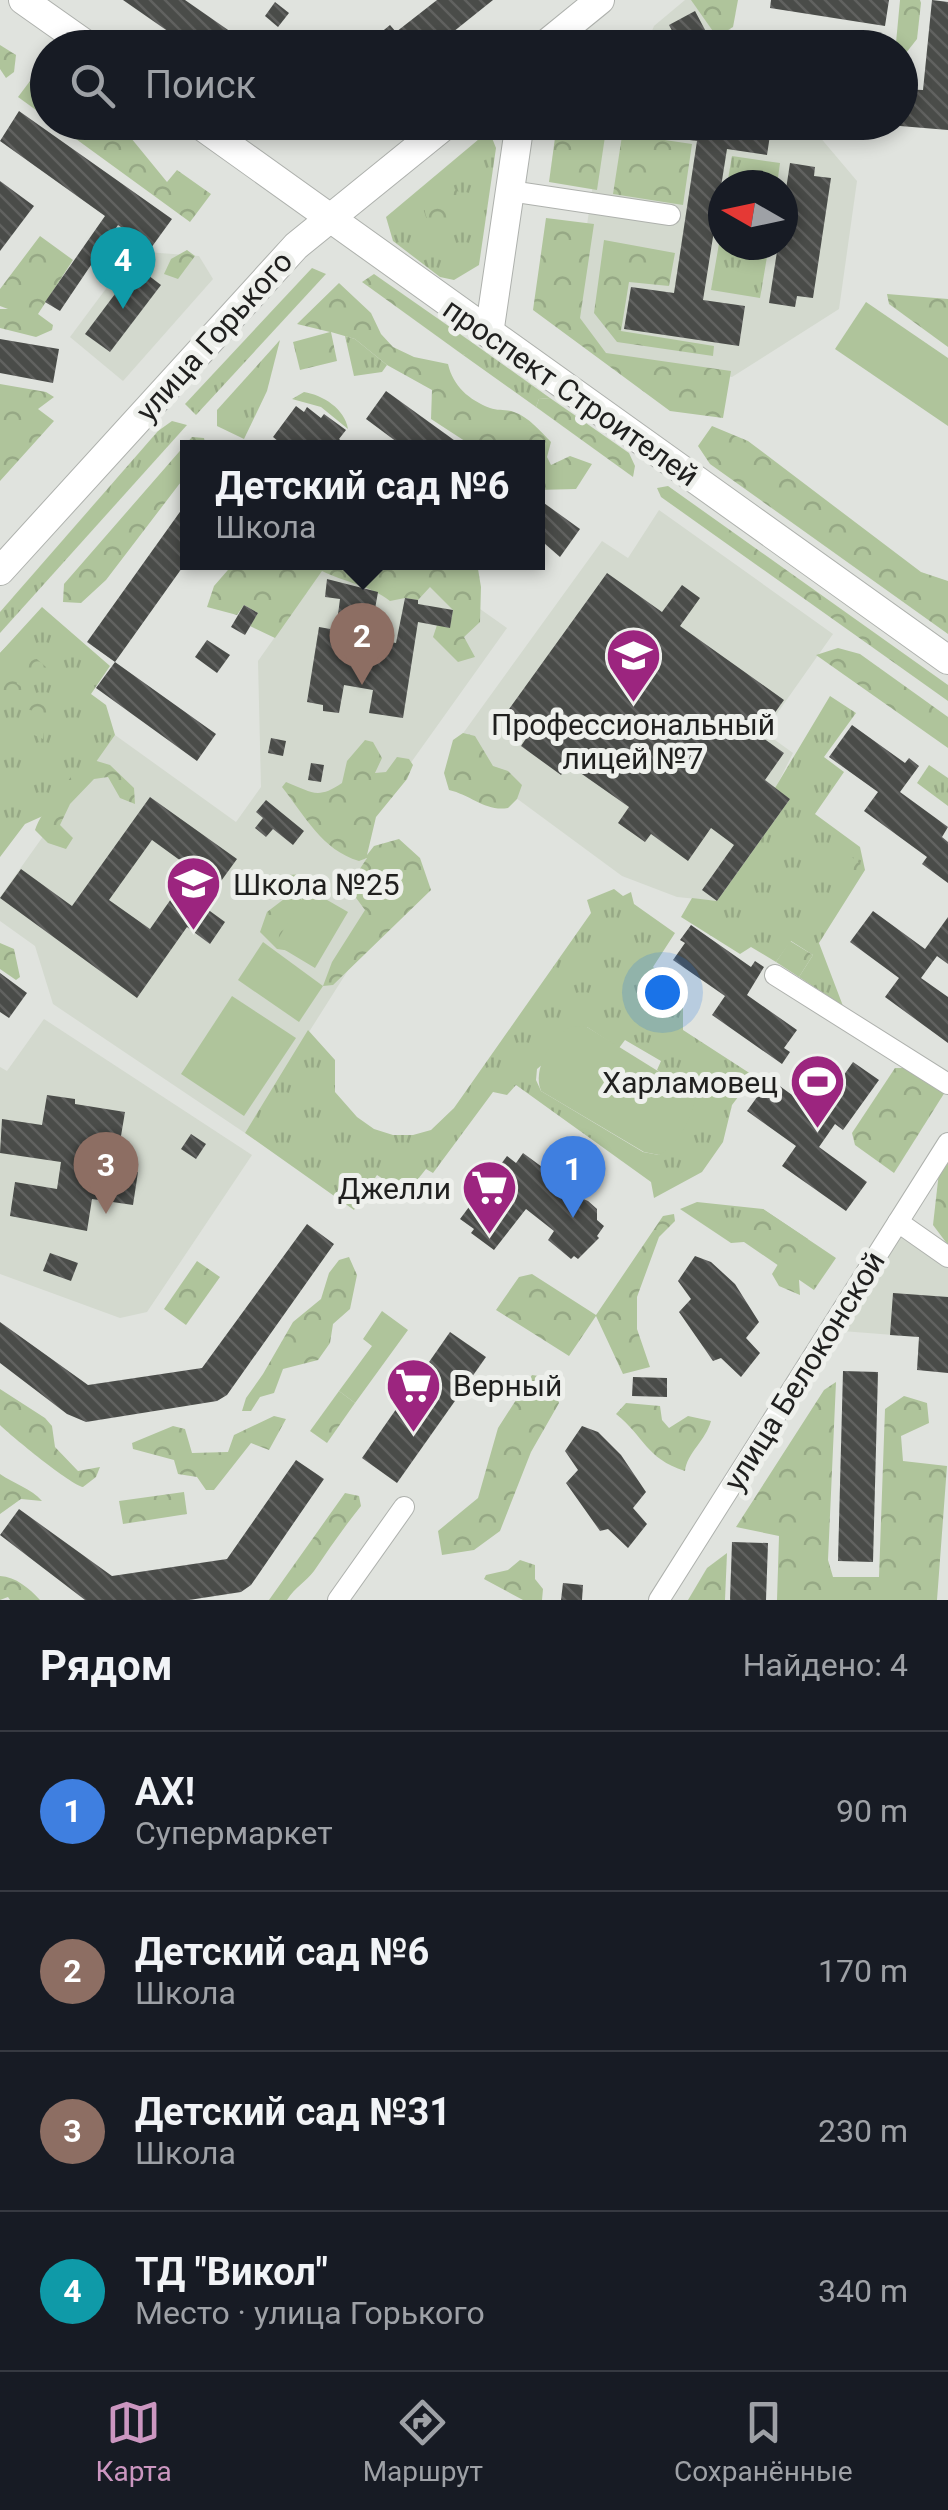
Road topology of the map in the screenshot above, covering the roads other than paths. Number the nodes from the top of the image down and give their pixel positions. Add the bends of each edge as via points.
1 (24, 0) edge
2 (600, 0) edge
3 (66, 30) edge
4 (563, 30) edge
5 (220, 140) edge
6 (426, 140) edge
7 (517, 140) edge
8 (510, 191) junction
9 (670, 215) dead end
10 (329, 220) junction
11 (489, 334) junction
12 (0, 571) edge
13 (948, 660) edge
14 (776, 975) dead end
15 (948, 1084) edge
16 (948, 1142) edge
17 (898, 1222) junction
18 (948, 1257) edge
19 (404, 1507) dead end
20 (338, 1600) edge
21 (659, 1600) edge

1 - 3 main road
2 - 4 main road
5 - 10 main road, проспект Строителей
6 - 10 main road, улица Горького
7 - 8 main road
8 - 9 street
8 - 11 main road
10 - 11 main road, проспект Строителей
10 - 12 main road, улица Горького via 296,246
11 - 13 main road, проспект Строителей
14 - 15 street
16 - 17 street, улица Белоконской
17 - 18 street
17 - 21 street, улица Белоконской
19 - 20 street

